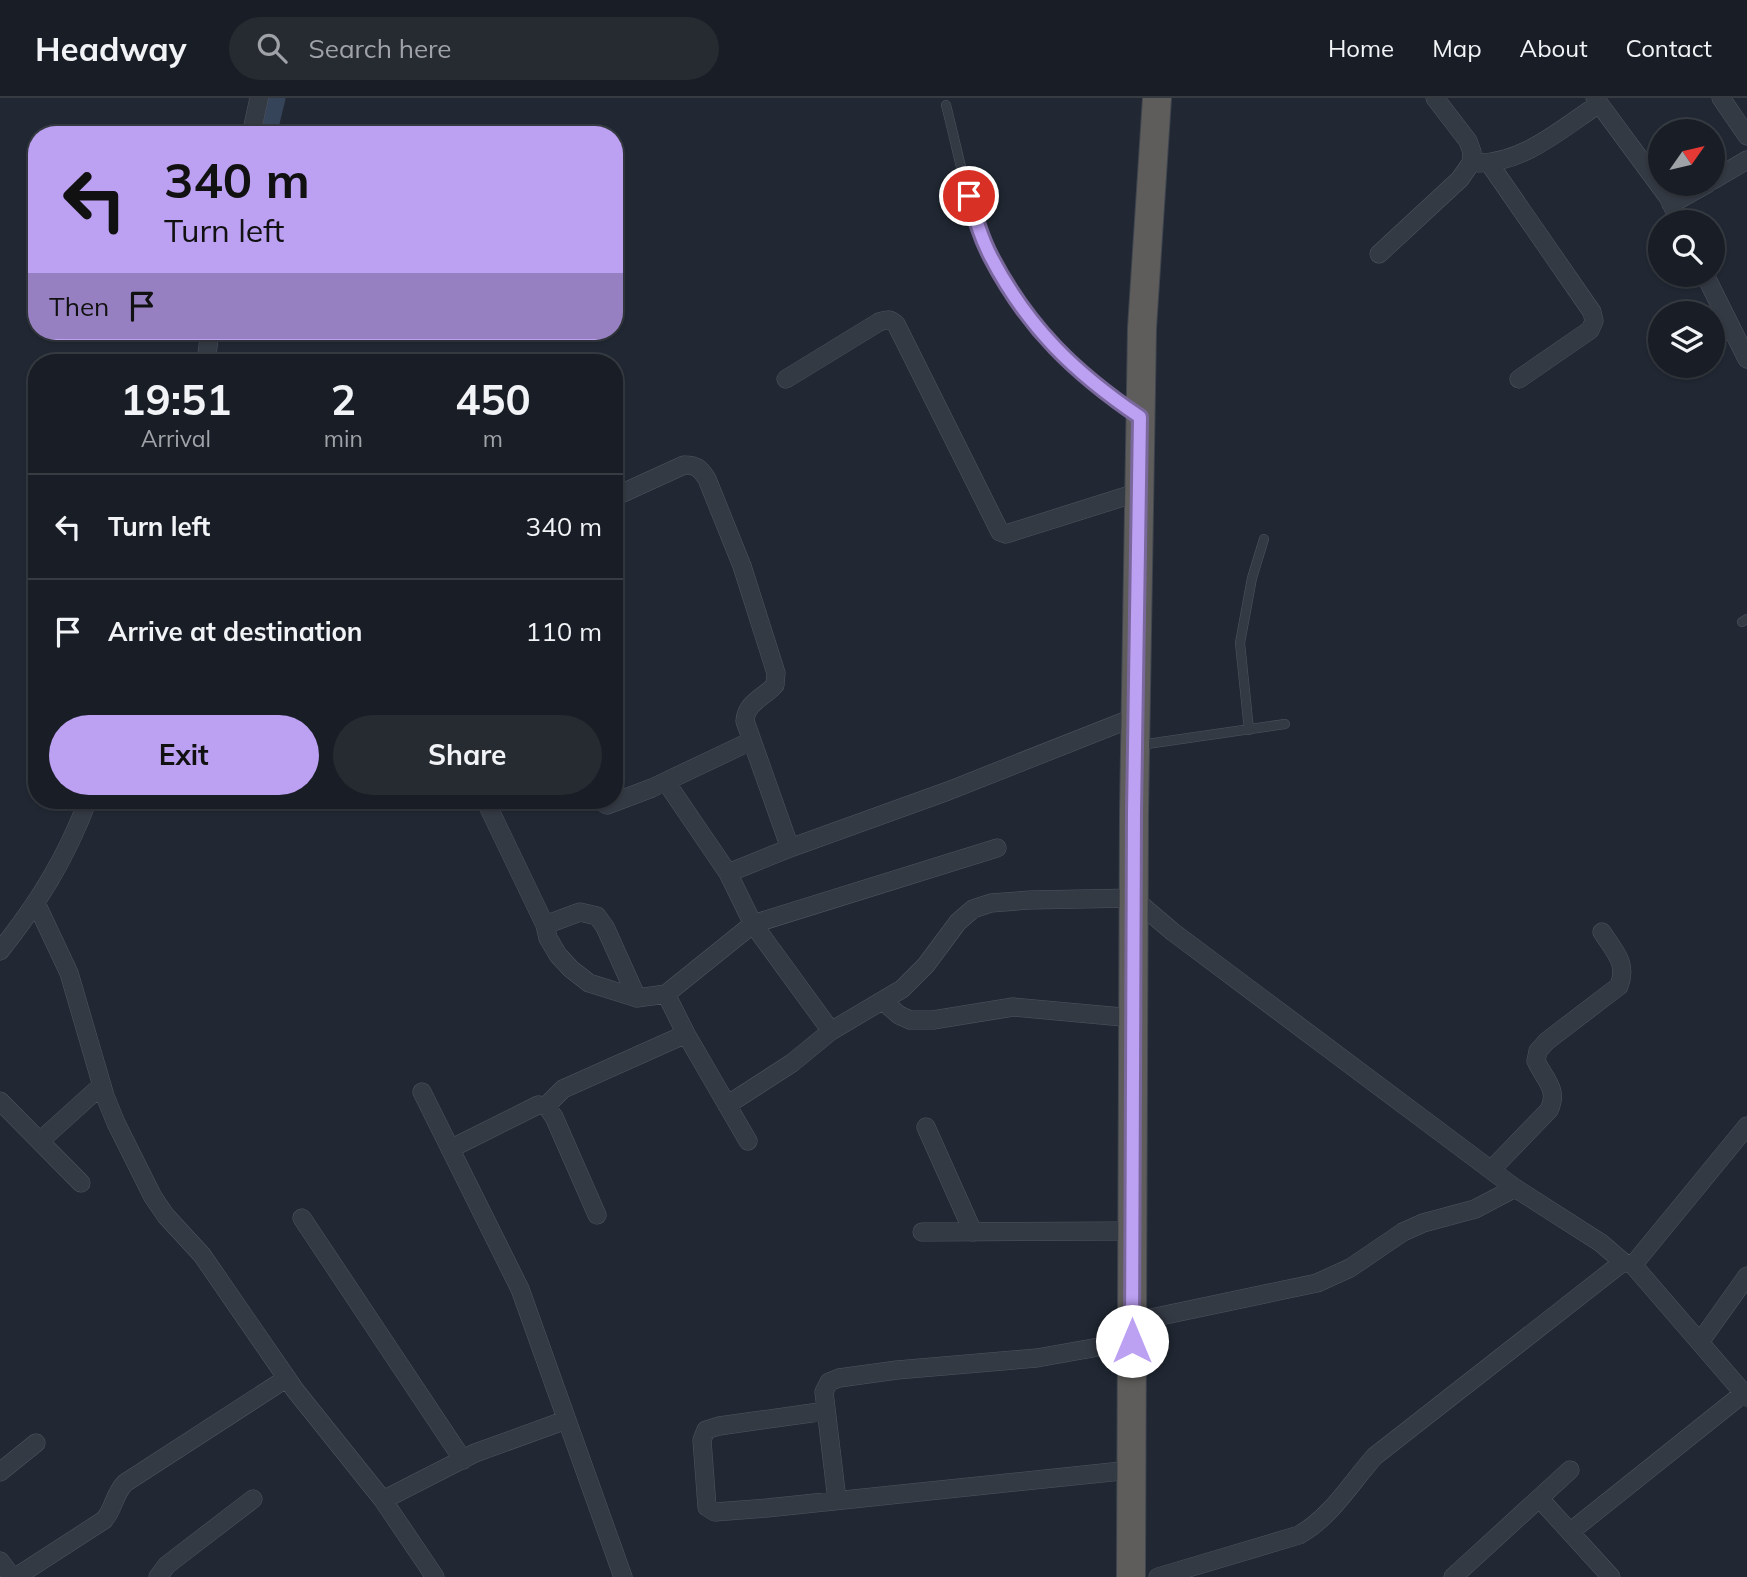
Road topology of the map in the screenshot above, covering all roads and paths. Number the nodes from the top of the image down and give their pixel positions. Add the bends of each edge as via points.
1 (259, 98) edge
2 (1157, 98) edge
3 (1434, 98) edge
4 (1721, 98) edge
5 (1597, 101) edge
6 (946, 105) dead end
7 (253, 126) edge
8 (1747, 135) edge
9 (1747, 160) edge
10 (1480, 163) junction
11 (1726, 172) edge
12 (1685, 196) edge
13 (1671, 204) junction
14 (1674, 210) edge
15 (1379, 254) dead end
16 (1711, 287) edge
17 (1747, 359) edge
18 (786, 379) dead end
19 (1518, 379) dead end
20 (1140, 417) junction
21 (1139, 492) junction
22 (623, 493) edge
23 (1264, 539) dead end
24 (1135, 717) junction
25 (1285, 724) dead end
26 (1249, 730) junction
27 (751, 741) junction
28 (1135, 746) junction
29 (666, 782) junction
30 (623, 800) edge
31 (85, 809) edge
32 (489, 809) edge
33 (790, 848) junction
34 (997, 848) dead end
35 (728, 873) junction
36 (1133, 898) junction
37 (36, 903) junction
38 (753, 924) junction
39 (545, 925) junction
40 (1602, 932) dead end
41 (0, 951) edge
42 (666, 994) junction
43 (636, 998) junction
44 (884, 1002) junction
45 (1133, 1018) junction
46 (831, 1031) junction
47 (686, 1034) junction
48 (102, 1085) junction
49 (422, 1091) dead end
50 (0, 1101) edge
51 (727, 1105) junction
52 (546, 1106) junction
53 (1747, 1126) edge
54 (926, 1127) dead end
55 (748, 1141) dead end
56 (40, 1142) junction
57 (450, 1149) junction
58 (1491, 1170) junction
59 (80, 1182) dead end
60 (1516, 1188) junction
61 (597, 1215) dead end
62 (302, 1218) dead end
63 (1132, 1231) junction
64 (973, 1232) junction
65 (922, 1233) dead end
66 (1628, 1264) junction
67 (1747, 1276) edge
68 (1132, 1332) junction
69 (1700, 1342) junction
70 (287, 1378) junction
71 (1746, 1395) edge
72 (826, 1411) junction
73 (566, 1420) junction
74 (36, 1443) dead end
75 (463, 1460) junction
76 (1570, 1470) dead end
77 (1131, 1471) junction
78 (0, 1472) edge
79 (253, 1499) dead end
80 (1540, 1499) junction
81 (383, 1500) junction
82 (837, 1500) junction
83 (1570, 1532) junction
84 (0, 1561) edge
85 (14, 1577) edge
86 (158, 1577) edge
87 (435, 1577) edge
88 (623, 1577) edge
89 (1131, 1577) edge
90 (1158, 1577) edge
91 (1452, 1577) edge
92 (1611, 1577) edge

1 - 7 street
2 - 20 highway
3 - 10 street
4 - 8 street
5 - 10 street via 1520,156
5 - 13 street
6 - 20 lane via 990,257 1056,352
9 - 11 street
10 - 15 street
10 - 19 street via 1592,312 1594,321 1590,330
12 - 13 street
13 - 14 street
16 - 17 street
18 - 21 street via 879,322 892,320 1000,533
20 - 21 highway
21 - 24 highway
22 - 27 street via 684,466 694,465 707,479 742,566 776,673 769,692 746,712
23 - 26 lane via 1240,643
24 - 28 highway
24 - 33 street
25 - 26 lane
26 - 28 lane
27 - 29 street
27 - 33 street
28 - 36 highway
29 - 30 street
29 - 35 street
31 - 37 street via 54,877
32 - 39 street
33 - 35 street
34 - 38 street
35 - 38 street
36 - 44 street via 1017,901 973,909 926,965
36 - 45 highway
36 - 58 street
37 - 41 street
37 - 48 street via 66,965
38 - 42 street
38 - 46 street
39 - 43 street via 553,947 571,970 589,983
39 - 43 street via 580,912 597,916
40 - 58 street via 1622,963 1619,986 1538,1051 1536,1061 1554,1100
42 - 43 street
42 - 47 street
44 - 45 street via 911,1020 1013,1007
44 - 46 street
45 - 63 highway
46 - 51 street
47 - 51 street
47 - 52 street via 562,1089
48 - 56 street
48 - 70 street via 153,1197 202,1255
49 - 57 street
50 - 56 street
51 - 55 street
52 - 57 street via 538,1105
52 - 61 street
53 - 66 street
54 - 64 street
56 - 59 street
57 - 73 street via 520,1289
58 - 60 street
60 - 66 street
60 - 68 street via 1475,1209 1423,1223 1317,1283
62 - 75 street
63 - 64 street
63 - 68 highway
64 - 65 street
66 - 69 street
66 - 90 street via 1375,1456 1313,1527
67 - 69 street
68 - 72 street via 1037,1358 839,1378 825,1386
68 - 77 highway
69 - 71 street
70 - 81 street
70 - 85 street via 125,1483 104,1520
71 - 83 street
72 - 82 street
72 - 82 street via 706,1430 702,1440 704,1496 706,1507 715,1512
73 - 75 street
73 - 88 street
74 - 78 street
75 - 81 street
76 - 80 street
77 - 82 street
77 - 89 highway
79 - 86 street via 167,1565
80 - 83 street
80 - 91 street
81 - 87 street
83 - 92 street
84 - 85 street

